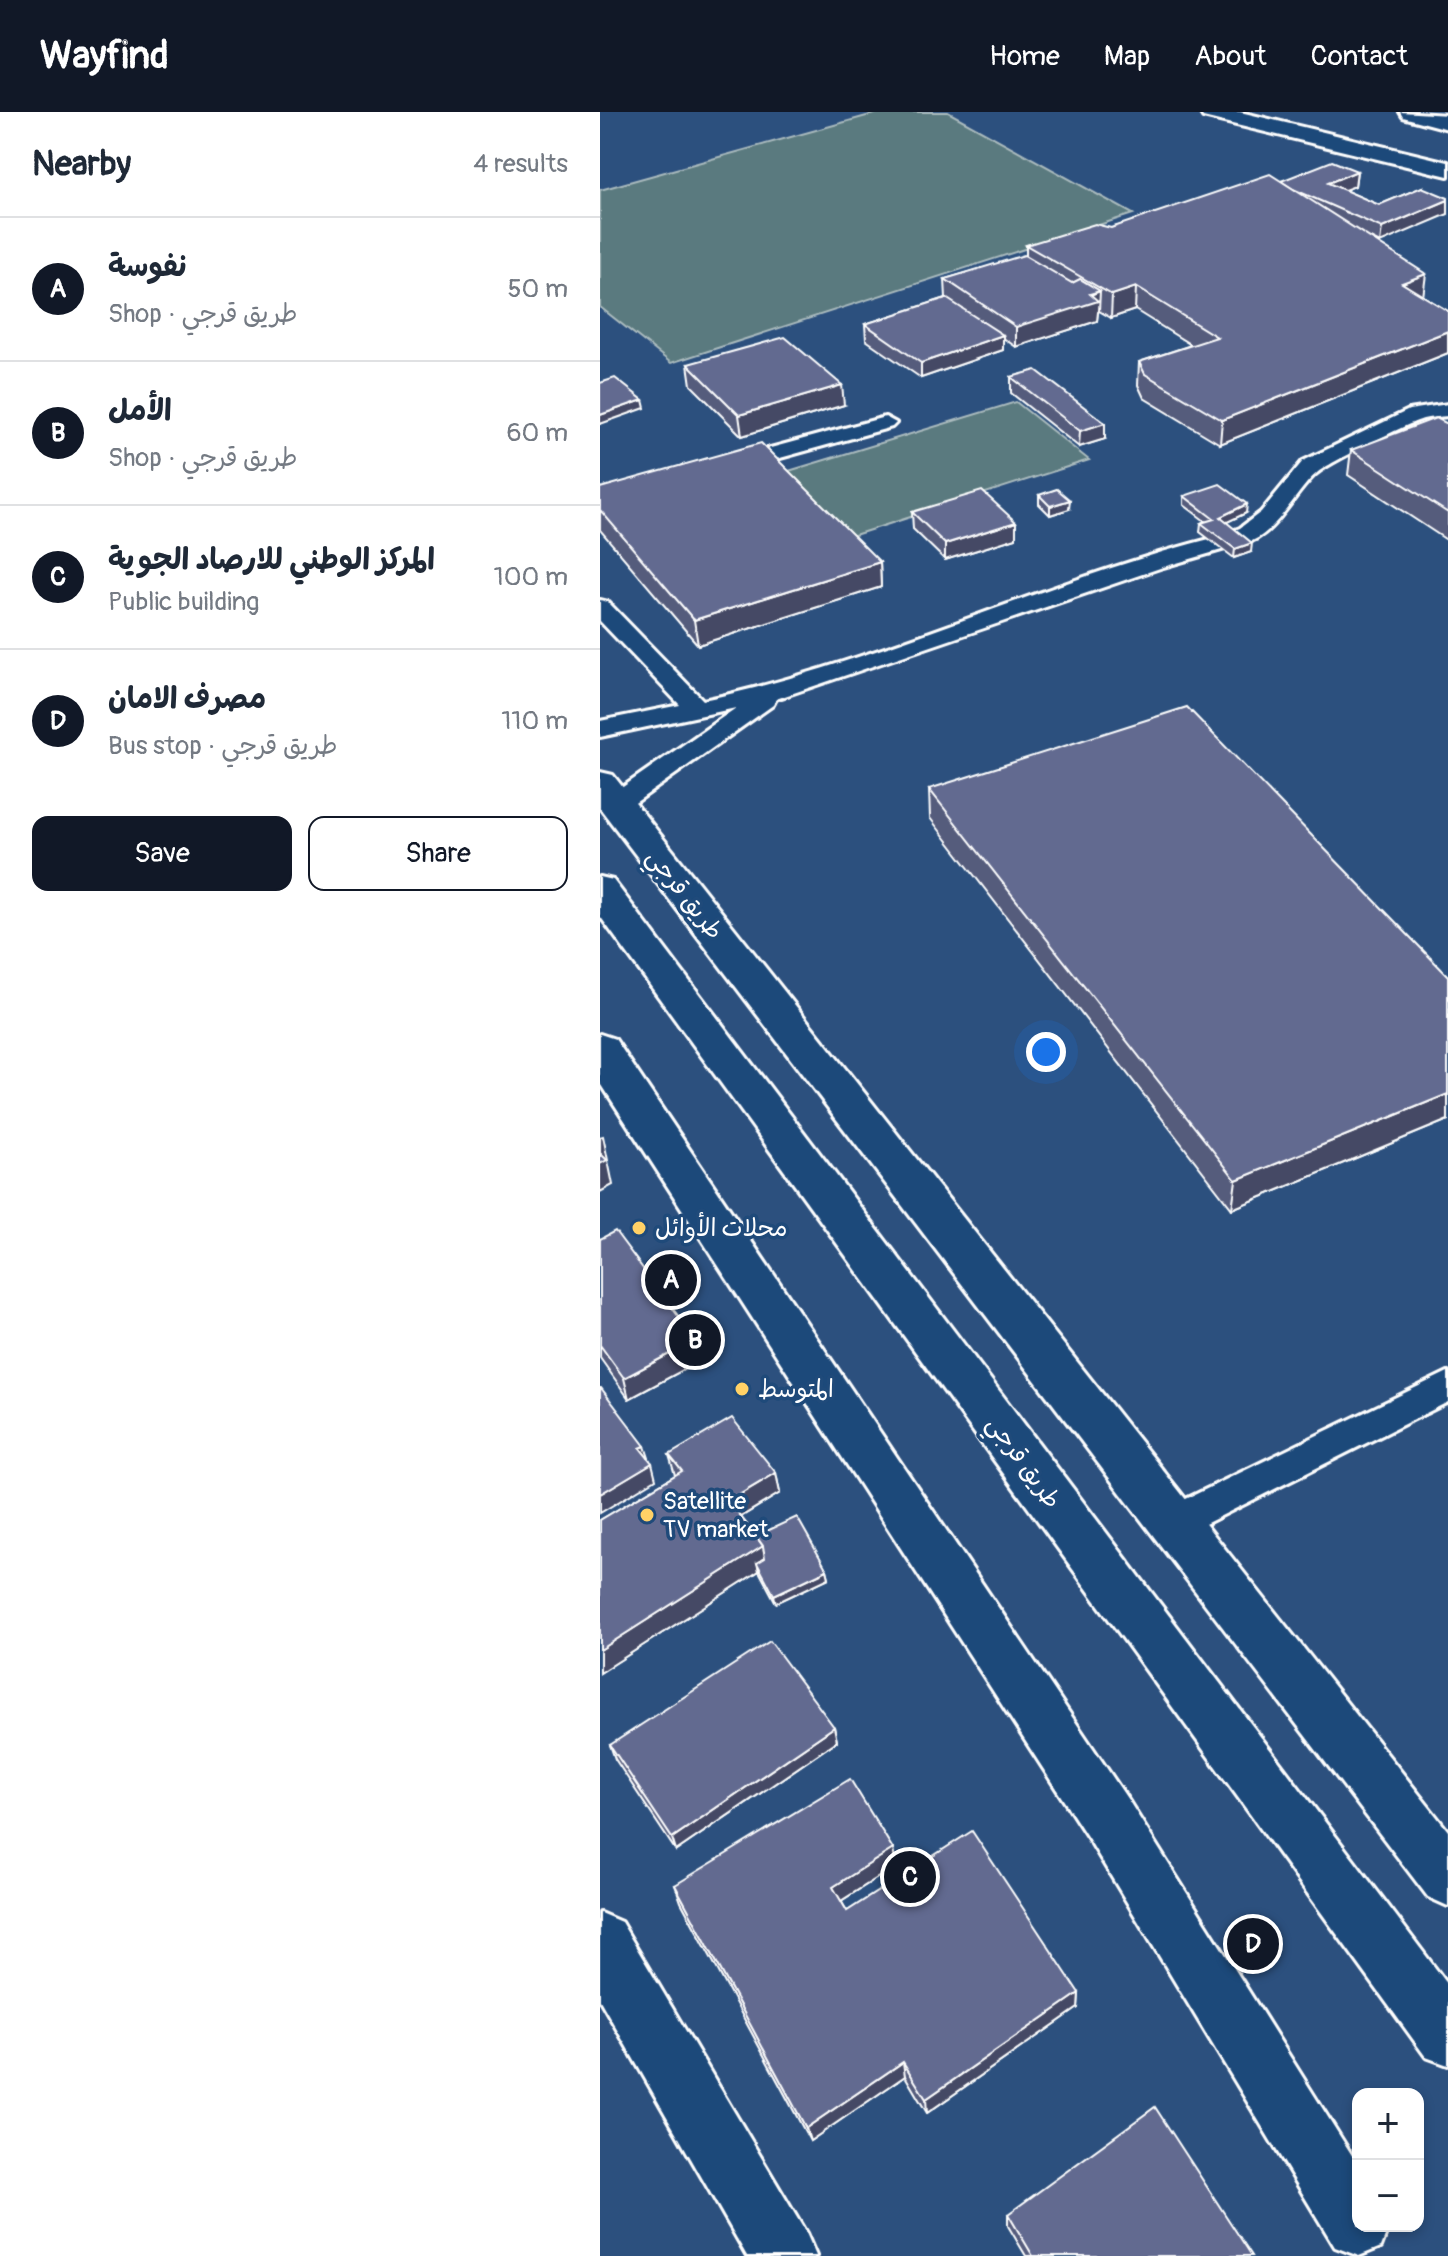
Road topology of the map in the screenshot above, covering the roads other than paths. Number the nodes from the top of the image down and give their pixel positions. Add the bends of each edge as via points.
1 (1211, 112) edge
2 (1411, 112) edge
3 (1342, 120) dead end
4 (1448, 122) edge
5 (1448, 148) edge
6 (1448, 169) edge
7 (1448, 410) edge
8 (885, 423) dead end
9 (705, 473) edge
10 (600, 607) edge
11 (776, 692) junction
12 (697, 708) junction
13 (600, 729) edge
14 (608, 794) edge
15 (600, 889) edge
16 (600, 1049) edge
17 (1448, 1386) edge
18 (1172, 1523) junction
19 (1448, 1877) edge
20 (600, 1943) edge
21 (1448, 2035) edge
22 (1352, 2215) edge
23 (1363, 2232) edge
24 (783, 2256) edge
25 (1378, 2256) edge

1 - 6 main road
2 - 4 main road
3 - 5 main road
7 - 11 lane via 1416,414 1311,466 1252,533
8 - 9 lane
10 - 12 lane
11 - 12 lane
11 - 14 lane
12 - 13 lane
14 - 18 main road, طريق قرجي
15 - 21 main road, طريق قرجي
16 - 22 main road via 1110,1822
17 - 18 lane
18 - 19 main road, طريق قرجي
20 - 24 main road
23 - 25 main road

